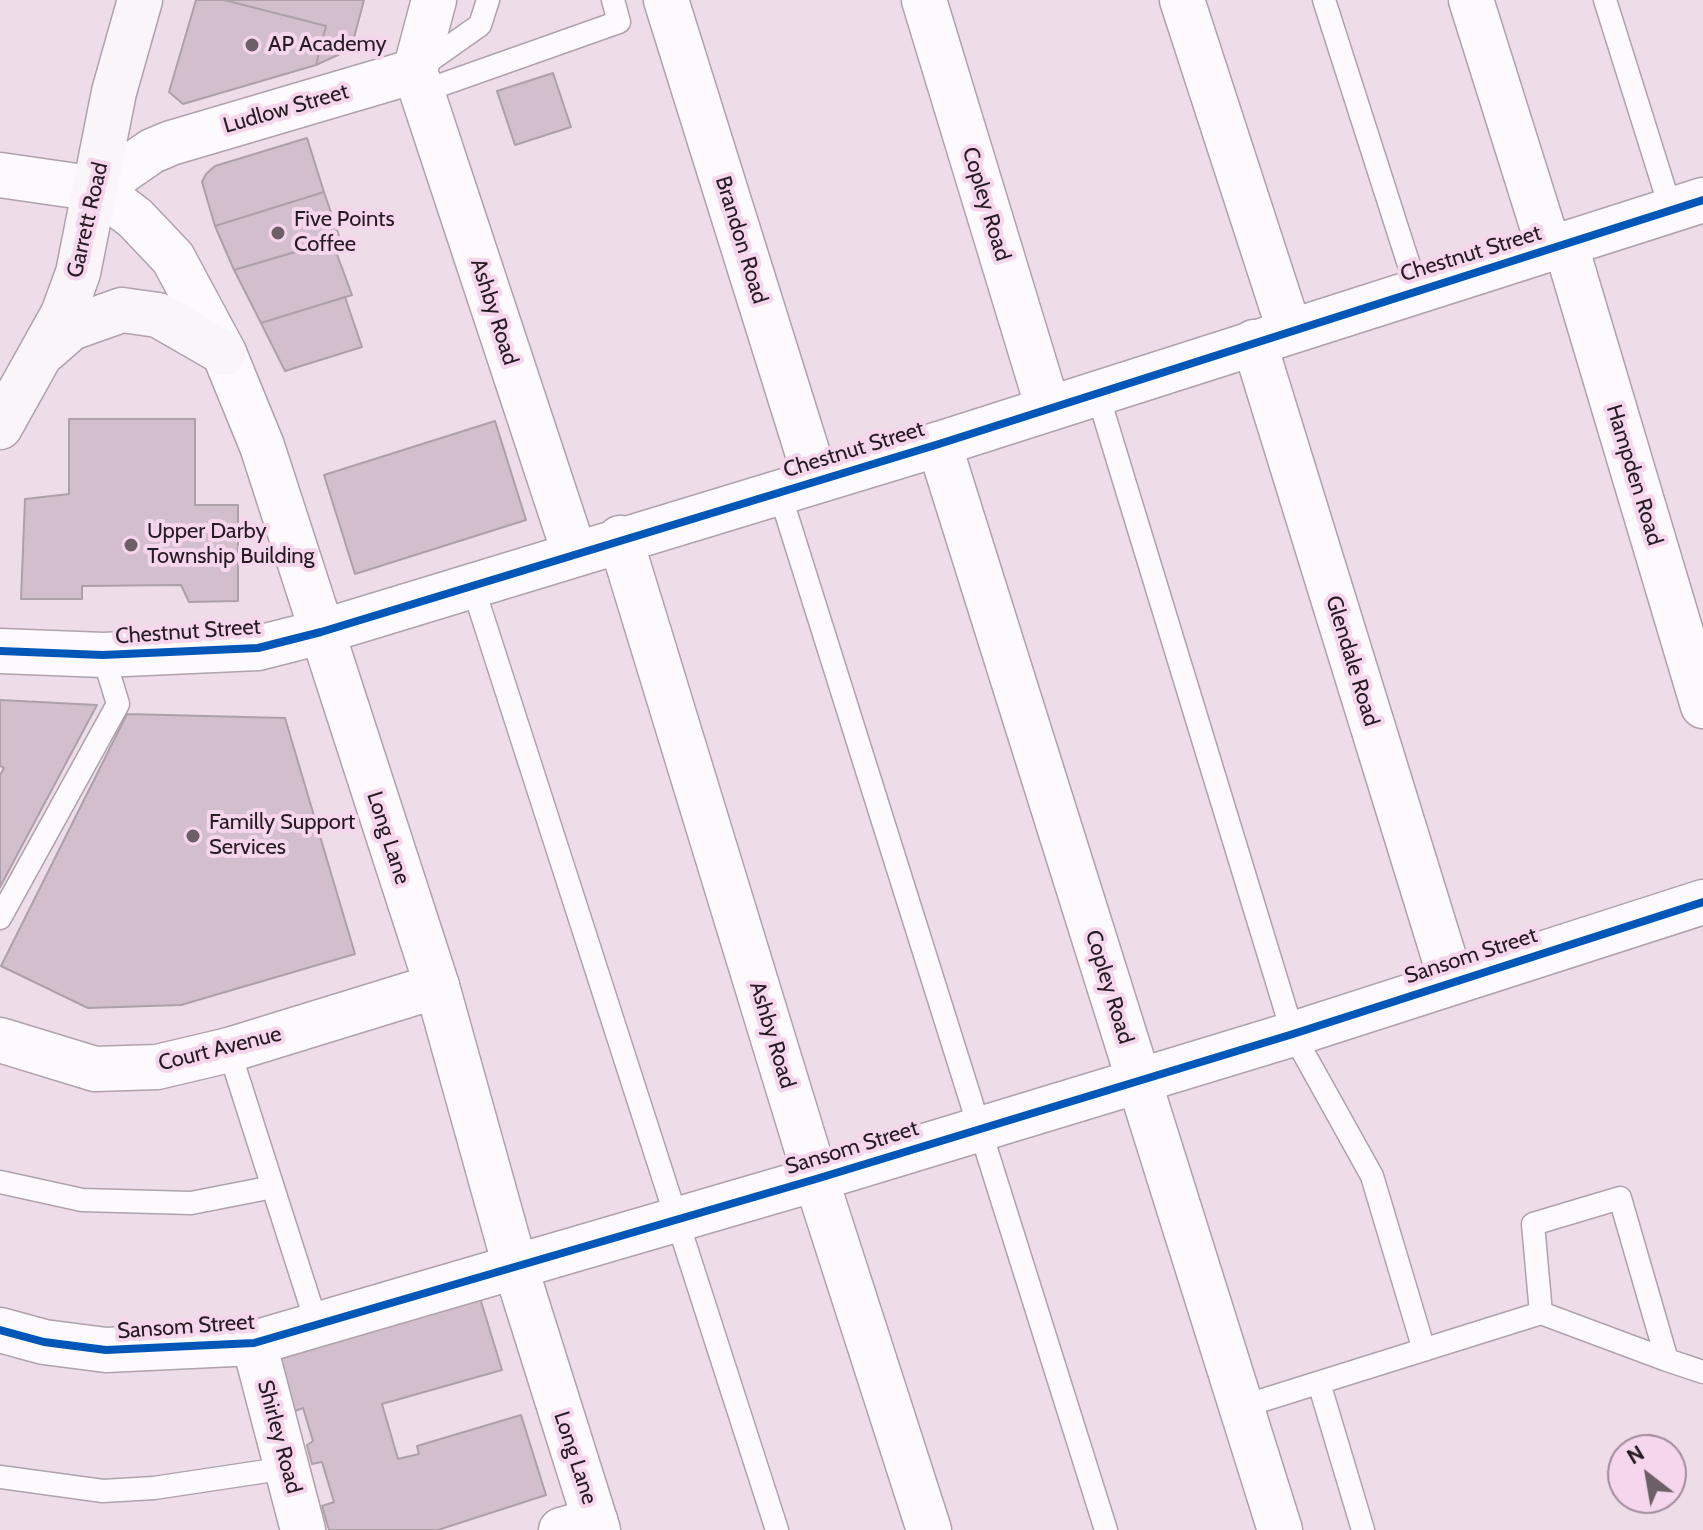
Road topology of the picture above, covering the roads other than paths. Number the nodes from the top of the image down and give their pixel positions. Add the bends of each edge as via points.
1 (140, 0) edge
2 (434, 0) edge
3 (488, 0) edge
4 (613, 0) edge
5 (666, 0) edge
6 (924, 0) edge
7 (1182, 0) edge
8 (1324, 0) edge
9 (1471, 0) edge
10 (1605, 0) edge
11 (418, 82) junction
12 (0, 175) edge
13 (97, 189) junction
14 (1687, 205) edge
15 (1557, 246) junction
16 (1417, 290) junction
17 (1271, 336) junction
18 (224, 353) junction
19 (41, 354) junction
20 (1097, 392) junction
21 (1048, 408) junction
22 (0, 427) edge
23 (939, 444) junction
24 (798, 486) junction
25 (620, 538) junction
26 (574, 552) junction
27 (472, 584) junction
28 (321, 632) junction
29 (0, 651) edge
30 (103, 655) junction
31 (1703, 706) edge
32 (1703, 902) edge
33 (0, 918) edge
34 (1451, 980) junction
35 (437, 986) junction
36 (1293, 1034) junction
37 (0, 1040) edge
38 (229, 1050) junction
39 (1138, 1078) junction
40 (979, 1128) junction
41 (816, 1179) junction
42 (0, 1182) edge
43 (273, 1187) junction
44 (679, 1218) junction
45 (515, 1266) junction
46 (1541, 1313) junction
47 (317, 1325) junction
48 (0, 1330) edge
49 (254, 1343) junction
50 (1424, 1350) junction
51 (1667, 1360) junction
52 (1703, 1372) edge
53 (1319, 1383) junction
54 (1241, 1407) junction
55 (287, 1468) junction
56 (0, 1477) edge
57 (585, 1527) edge
58 (303, 1530) edge
59 (777, 1530) edge
60 (929, 1530) edge
61 (1106, 1530) edge
62 (1280, 1530) edge
63 (1363, 1530) edge

1 - 13 main road, Garrett Road via 114,92
2 - 11 street
3 - 11 lane via 480,25
4 - 11 lane via 619,22
5 - 24 street, Brandon Road
6 - 21 street, Copley Road
7 - 17 street, Glendale Road
8 - 16 lane
9 - 15 street, Hampden Road
10 - 14 lane
11 - 13 street, Ludlow Street via 171,143
11 - 26 street, Ashby Road
12 - 13 street
13 - 18 street, Long Lane via 157,237
13 - 19 main road, Garrett Road via 78,273
14 - 15 street, Chestnut Street
15 - 16 street, Chestnut Street
15 - 31 street, Hampden Road
16 - 17 street, Chestnut Street
17 - 20 street, Chestnut Street
17 - 34 street, Glendale Road
18 - 19 main road via 158,315 122,310 71,328
18 - 28 street, Long Lane via 262,446
19 - 22 main road, Garrett Road
20 - 21 street, Chestnut Street
20 - 36 lane
21 - 23 street, Chestnut Street
23 - 24 street, Chestnut Street
23 - 39 street, Copley Road
24 - 25 street, Chestnut Street
24 - 40 lane
25 - 26 street, Chestnut Street
25 - 41 street, Ashby Road
26 - 27 street, Chestnut Street
27 - 28 street, Chestnut Street
27 - 44 lane
28 - 30 street, Chestnut Street via 258,648
28 - 35 street, Long Lane
29 - 30 street, Chestnut Street
30 - 33 lane via 118,704
32 - 34 street, Sansom Street
34 - 36 street, Sansom Street
35 - 38 street, Court Avenue
35 - 45 street, Long Lane
36 - 39 street, Sansom Street
36 - 50 lane via 1372,1176
37 - 38 street, Court Avenue via 95,1069 157,1067
38 - 43 lane
39 - 40 street, Sansom Street
39 - 54 street, Copley Road
40 - 41 street, Sansom Street
40 - 61 lane
41 - 44 street, Sansom Street
41 - 60 street, Ashby Road
42 - 43 lane via 82,1200 191,1203
43 - 47 lane
44 - 45 street, Sansom Street
44 - 59 lane
45 - 47 street, Sansom Street
45 - 57 street, Long Lane
46 - 50 lane
46 - 51 lane
46 - 51 lane via 1533,1224 1620,1198
47 - 49 street, Sansom Street
48 - 49 street, Sansom Street via 106,1350
49 - 55 street, Shirley Road
50 - 53 lane
51 - 52 lane
53 - 54 lane
53 - 63 lane
54 - 62 street, Copley Road
55 - 56 lane via 103,1491
55 - 58 street, Shirley Road

